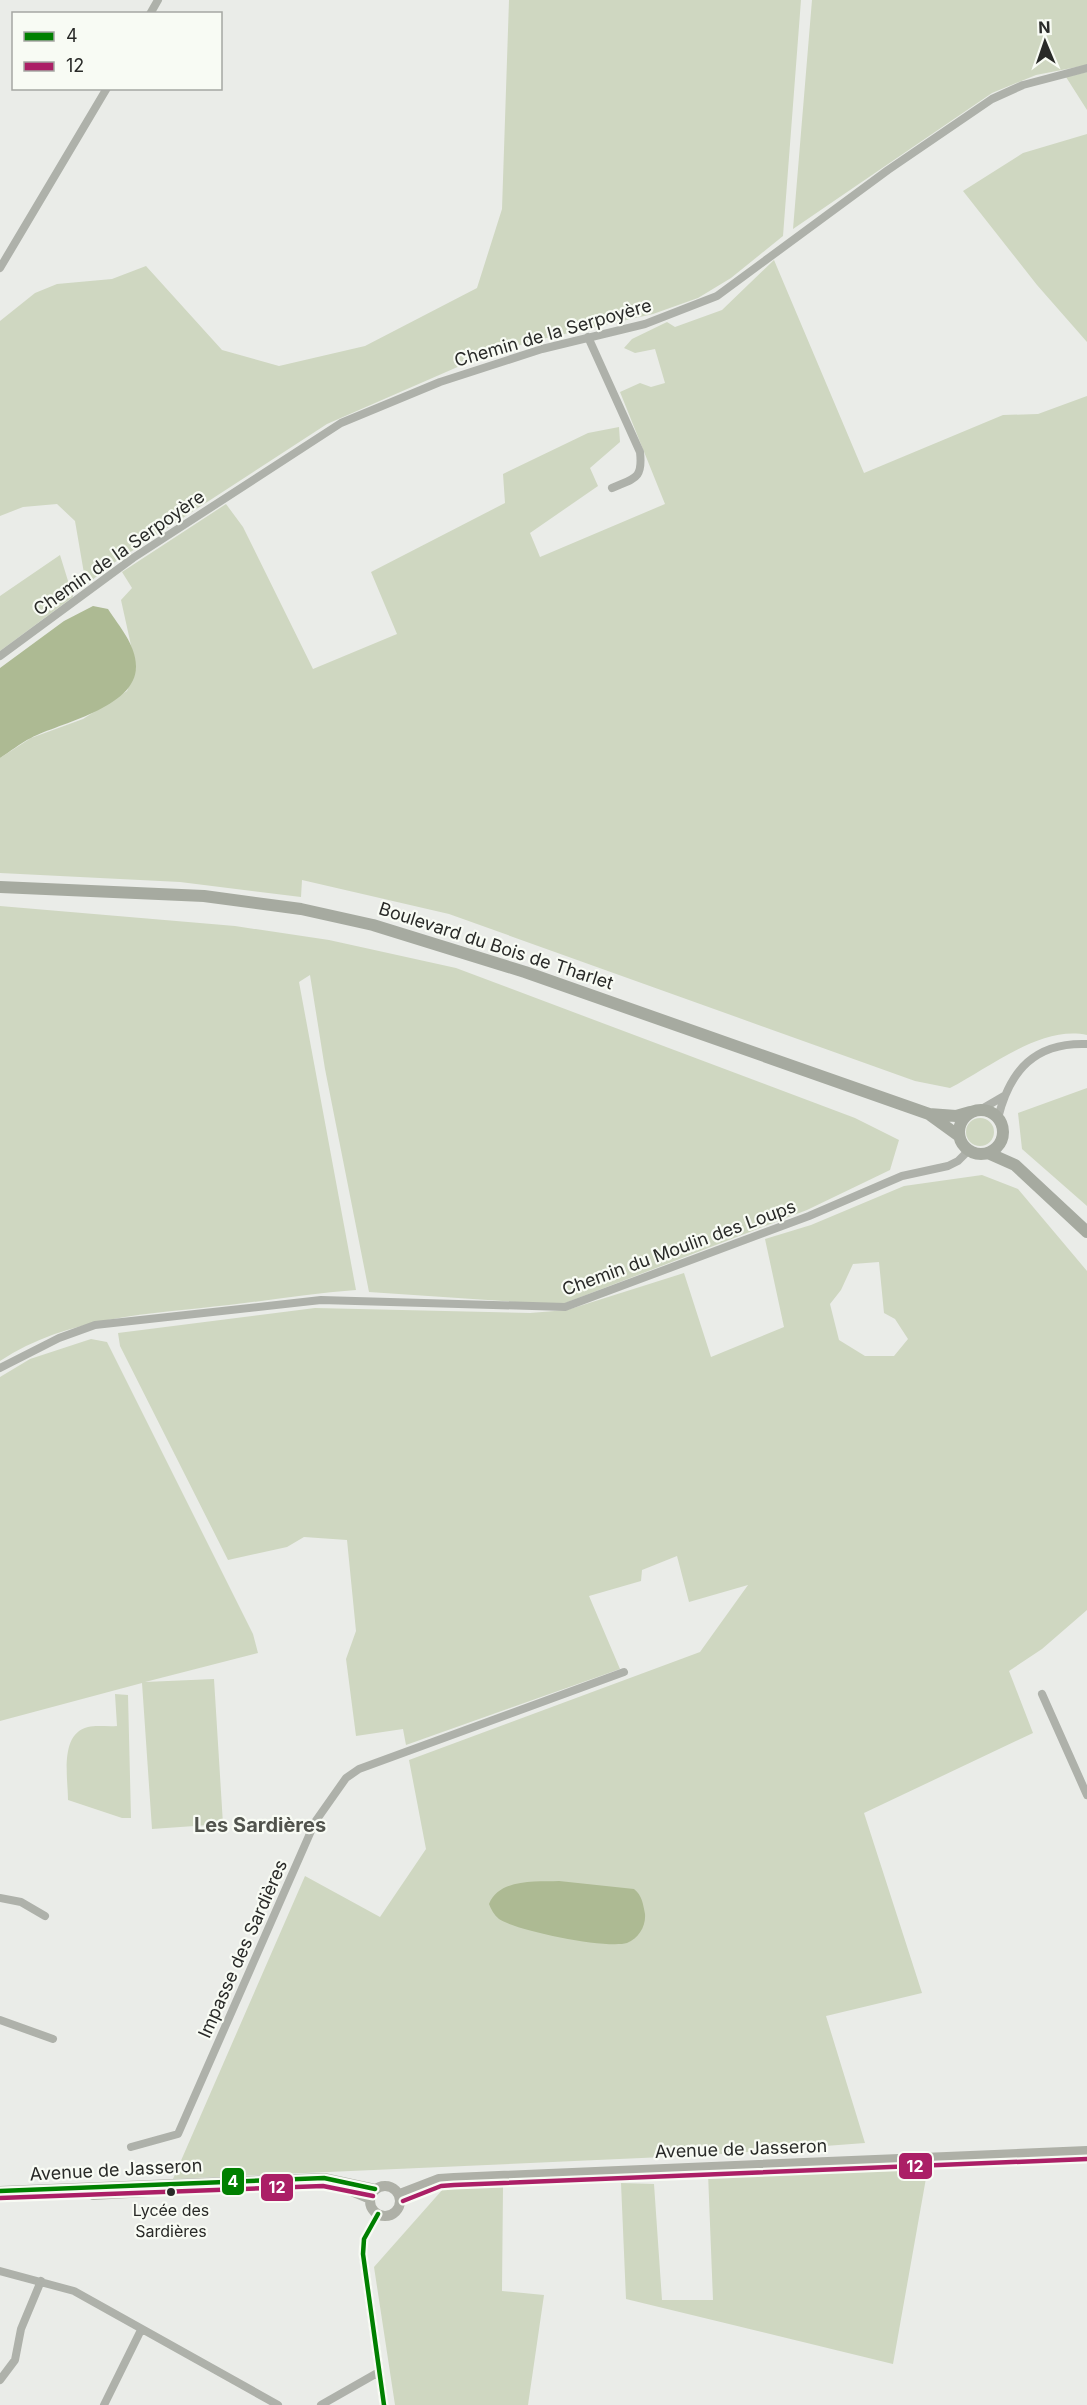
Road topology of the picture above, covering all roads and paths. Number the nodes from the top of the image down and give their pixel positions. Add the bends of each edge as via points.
1 (1087, 68) edge
2 (105, 90) edge
3 (0, 268) edge
4 (588, 337) junction
5 (612, 488) dead end
6 (0, 656) edge
7 (0, 887) edge
8 (1087, 1044) edge
9 (1004, 1096) junction
10 (975, 1111) junction
11 (929, 1114) junction
12 (998, 1118) junction
13 (959, 1136) junction
14 (1002, 1138) junction
15 (968, 1150) junction
16 (988, 1153) junction
17 (1015, 1165) junction
18 (1087, 1232) edge
19 (0, 1368) edge
20 (624, 1672) dead end
21 (1042, 1694) dead end
22 (1087, 1794) edge
23 (0, 1898) edge
24 (45, 1916) dead end
25 (0, 2020) edge
26 (53, 2039) dead end
27 (131, 2147) dead end
28 (1087, 2151) edge
29 (0, 2191) edge
30 (373, 2194) junction
31 (400, 2194) junction
32 (0, 2197) edge
33 (378, 2214) junction
34 (0, 2271) edge
35 (41, 2281) junction
36 (141, 2330) junction
37 (379, 2372) junction
38 (0, 2380) edge
39 (104, 2405) edge
40 (278, 2405) edge
41 (321, 2405) edge
42 (384, 2405) edge

1 - 4 street, Chemin de la Serpoyère via 1023,85 992,99 717,296 645,324
2 - 3 street
4 - 5 street via 640,452 642,469 638,477
4 - 6 street, Chemin de la Serpoyère via 440,382 341,423 133,558
7 - 11 main road, Boulevard du Bois de Tharlet via 204,896 301,909 373,925 525,972
8 - 9 street via 1066,1043 1035,1055
9 - 10 street
9 - 12 street
10 - 11 main road, Boulevard du Bois de Tharlet via 956,1116
10 - 12 main road via 987,1111
10 - 13 main road via 962,1119
11 - 13 main road, Boulevard du Bois de Tharlet
12 - 14 main road
13 - 15 main road
14 - 16 main road
14 - 17 main road
15 - 16 main road
15 - 19 street, Chemin du Moulin des Loups via 948,1166 902,1176 809,1216 565,1307 321,1300 95,1325 59,1338
16 - 17 main road
17 - 18 main road
20 - 27 street, Impasse des Sardières via 359,1769 346,1778 315,1822 178,2134
21 - 22 street
23 - 24 street via 21,1902
25 - 26 street
28 - 31 main road, Avenue de Jasseron via 454,2178 439,2179
29 - 30 main road, Avenue de Jasseron via 324,2178
30 - 31 main road via 390,2186
30 - 32 main road, Avenue de Jasseron via 325,2183
30 - 33 main road via 371,2206
31 - 33 main road via 400,2205 394,2213
33 - 37 street via 364,2239 363,2254
34 - 35 street
35 - 36 street via 74,2291
35 - 38 street via 21,2329 15,2360
36 - 39 street
36 - 40 street
37 - 41 street
37 - 42 street

